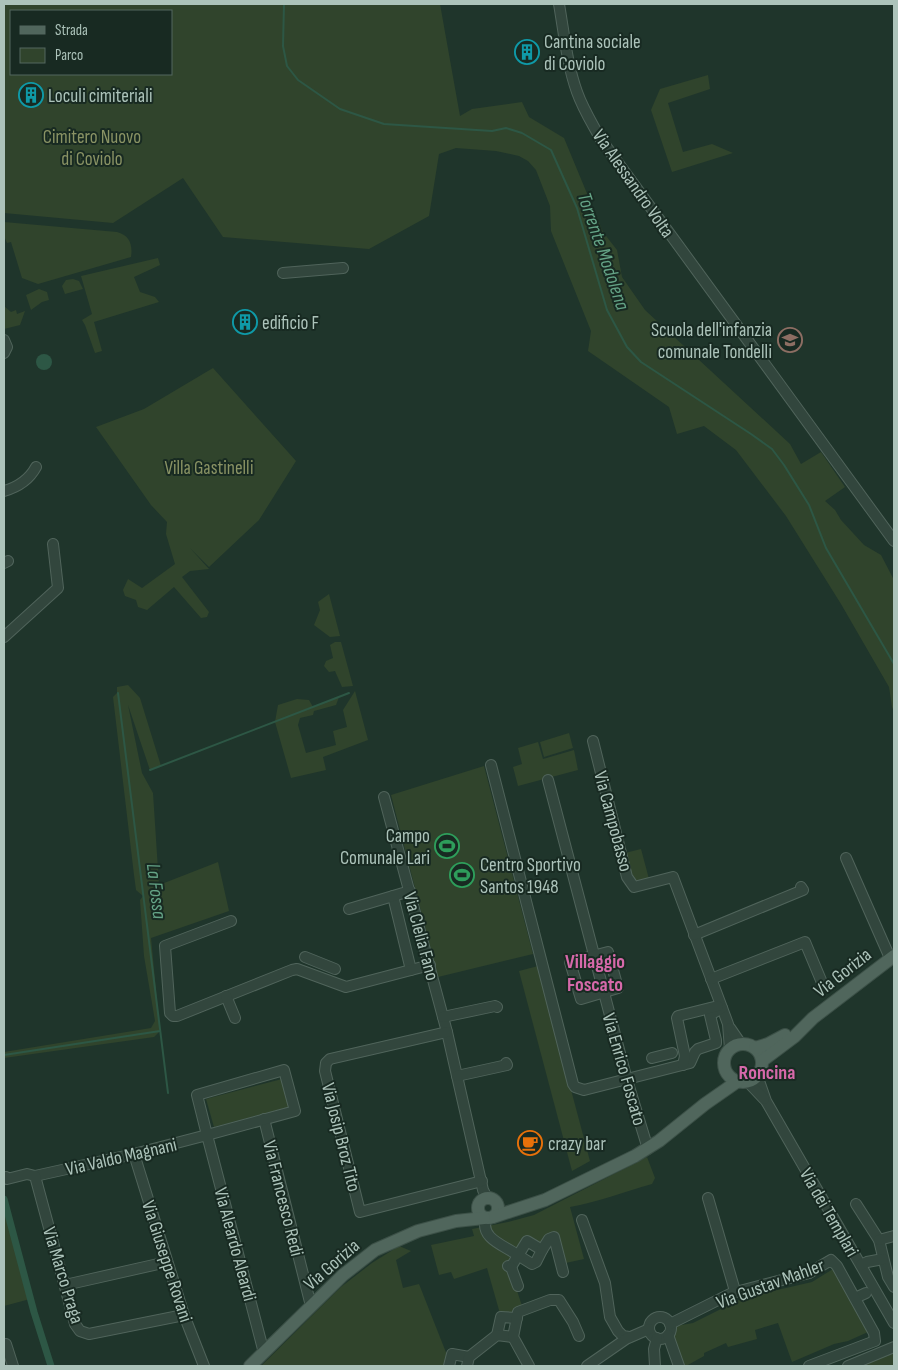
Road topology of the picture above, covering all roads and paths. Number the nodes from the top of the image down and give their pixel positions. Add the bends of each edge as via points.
1 (559, 4) edge
2 (343, 268) dead end
3 (283, 274) dead end
4 (4, 340) edge
5 (4, 353) edge
6 (36, 467) dead end
7 (4, 491) edge
8 (894, 540) edge
9 (53, 544) dead end
10 (4, 637) edge
11 (593, 741) dead end
12 (491, 766) dead end
13 (548, 780) dead end
14 (384, 798) dead end
15 (846, 858) dead end
16 (801, 887) dead end
17 (410, 891) junction
18 (393, 896) junction
19 (349, 909) dead end
20 (231, 921) dead end
21 (694, 935) junction
22 (594, 956) junction
23 (305, 957) dead end
24 (892, 957) edge
25 (322, 964) junction
26 (430, 965) junction
27 (335, 969) dead end
28 (412, 970) junction
29 (318, 977) junction
30 (711, 979) junction
31 (823, 985) dead end
32 (604, 992) junction
33 (226, 996) junction
34 (497, 1007) dead end
35 (722, 1007) junction
36 (709, 1012) junction
37 (443, 1017) junction
38 (234, 1018) dead end
39 (813, 1018) junction
40 (447, 1032) junction
41 (736, 1046) junction
42 (755, 1048) junction
43 (672, 1053) dead end
44 (762, 1061) junction
45 (506, 1063) dead end
46 (683, 1065) junction
47 (663, 1070) junction
48 (725, 1070) junction
49 (457, 1076) junction
50 (748, 1079) junction
51 (627, 1080) junction
52 (705, 1104) junction
53 (264, 1119) junction
54 (207, 1135) junction
55 (648, 1149) junction
56 (134, 1154) junction
57 (35, 1176) junction
58 (6, 1177) dead end
59 (482, 1181) junction
60 (708, 1198) dead end
61 (487, 1201) junction
62 (856, 1204) dead end
63 (522, 1208) junction
64 (488, 1218) junction
65 (582, 1220) dead end
66 (456, 1221) junction
67 (894, 1236) edge
68 (879, 1240) junction
69 (542, 1250) junction
70 (518, 1255) junction
71 (883, 1258) junction
72 (167, 1262) junction
73 (861, 1265) junction
74 (563, 1272) dead end
75 (65, 1286) junction
76 (518, 1286) dead end
77 (894, 1287) edge
78 (735, 1292) junction
79 (866, 1293) dead end
80 (855, 1298) junction
81 (311, 1306) junction
82 (184, 1315) junction
83 (517, 1318) junction
84 (894, 1323) edge
85 (649, 1329) junction
86 (669, 1329) junction
87 (497, 1335) junction
88 (579, 1336) dead end
89 (512, 1337) junction
90 (629, 1337) junction
91 (657, 1338) junction
92 (6, 1344) dead end
93 (894, 1347) edge
94 (264, 1352) junction
95 (468, 1361) edge
96 (13, 1366) edge
97 (204, 1366) edge
98 (250, 1366) edge
99 (449, 1366) edge
100 (530, 1366) edge
101 (587, 1366) edge
102 (654, 1366) edge
103 (679, 1366) edge
104 (809, 1366) edge
105 (848, 1366) edge

1 - 8 street, Via Alessandro Volta via 573,76 592,125 750,344 759,365 789,396
2 - 3 street
4 - 5 street via 7,348
6 - 7 street via 31,476
9 - 10 street via 58,588
11 - 21 street, Via Campobasso via 627,877 634,887 673,877
12 - 51 street via 573,1084 584,1090
13 - 22 street, Via Enrico Foscato
14 - 17 street, Via Clelia Fano
15 - 24 street
16 - 21 street via 802,890
17 - 18 street
17 - 26 street, Via Clelia Fano
18 - 19 street
18 - 28 street
20 - 33 street via 165,946 170,1013 173,1016
21 - 30 street, Via Campobasso
22 - 32 street, Via Enrico Foscato
22 - 32 street via 608,952 618,988
22 - 32 street via 570,962 581,999
23 - 25 street
24 - 39 main road, Via Gorizia
25 - 27 street
25 - 29 street
26 - 28 street
26 - 37 street, Via Clelia Fano
28 - 29 street via 346,987
29 - 33 street via 292,970
30 - 31 street via 805,942
30 - 35 street, Via Campobasso
32 - 51 street, Via Enrico Foscato
33 - 38 street
34 - 37 street
35 - 36 street
35 - 41 street, Via Campobasso
36 - 46 street via 716,1043 698,1049 692,1062
36 - 46 street via 677,1018 685,1056
37 - 40 street, Via Clelia Fano
39 - 42 main road via 774,1041
39 - 44 main road
40 - 49 street, Via Clelia Fano
40 - 59 street, Via Josip Broz Tito via 330,1059 325,1070 360,1212
41 - 42 main road via 747,1044
41 - 48 main road via 724,1061
42 - 44 main road
43 - 47 street via 656,1057
44 - 50 main road via 761,1068
45 - 49 street
46 - 47 street
47 - 51 street
48 - 50 main road via 730,1077
48 - 52 main road
49 - 59 street, Via Clelia Fano
50 - 52 main road, Via Gorizia
50 - 73 street, Via dei Templari via 766,1101
51 - 55 street, Via Enrico Foscato
52 - 55 main road, Via Gorizia
53 - 54 street, Via Aleardo Aleardi
53 - 54 street, Via Aleardo Aleardi via 295,1111 284,1070 197,1095
53 - 81 street, Via Francesco Redi
54 - 56 street, Via Valdo Magnani
54 - 94 street, Via Aleardo Aleardi
55 - 63 main road, Via Gorizia via 560,1193
56 - 57 street, Via Valdo Magnani
56 - 72 street, Via Giuseppe Rovani
57 - 58 street
57 - 75 street, Via Marco Praga
59 - 61 street, Via Clelia Fano
60 - 78 street
61 - 63 main road via 507,1208
61 - 64 main road via 478,1212
61 - 64 main road via 498,1210
61 - 66 main road, Via Gorizia
62 - 68 street
63 - 64 main road, Via Gorizia
64 - 66 main road, Via Gorizia
64 - 70 street via 485,1228 488,1236
65 - 90 street via 605,1283 610,1317 618,1331
66 - 81 main road, Via Gorizia via 418,1231 375,1250 343,1274
67 - 68 street
68 - 71 street
69 - 70 street via 527,1241
69 - 70 street via 532,1264
69 - 74 street via 554,1237
70 - 76 street via 510,1266
71 - 73 street
71 - 77 street
72 - 75 street
72 - 82 street, Via Giuseppe Rovani
73 - 84 street, Via dei Templari
75 - 82 street, Via Marco Praga via 74,1324 84,1333
78 - 80 street, Via Gustav Mahler via 799,1271 809,1273 831,1260 838,1266
78 - 86 street, Via Gustav Mahler via 695,1307
79 - 80 street
80 - 104 street, Via Gustav Mahler via 875,1341
81 - 94 main road, Via Gorizia
82 - 97 street, Via Giuseppe Rovani
83 - 87 street via 500,1317
83 - 88 street via 518,1312 550,1300 559,1300
83 - 89 street
85 - 86 street via 657,1317 665,1318
85 - 90 street
85 - 91 street
86 - 91 street via 663,1338
86 - 103 street
87 - 89 street
87 - 95 street
89 - 100 street
90 - 101 street
91 - 102 street
92 - 96 street
93 - 105 street
94 - 98 main road, Via Gorizia
95 - 99 street via 452,1354

